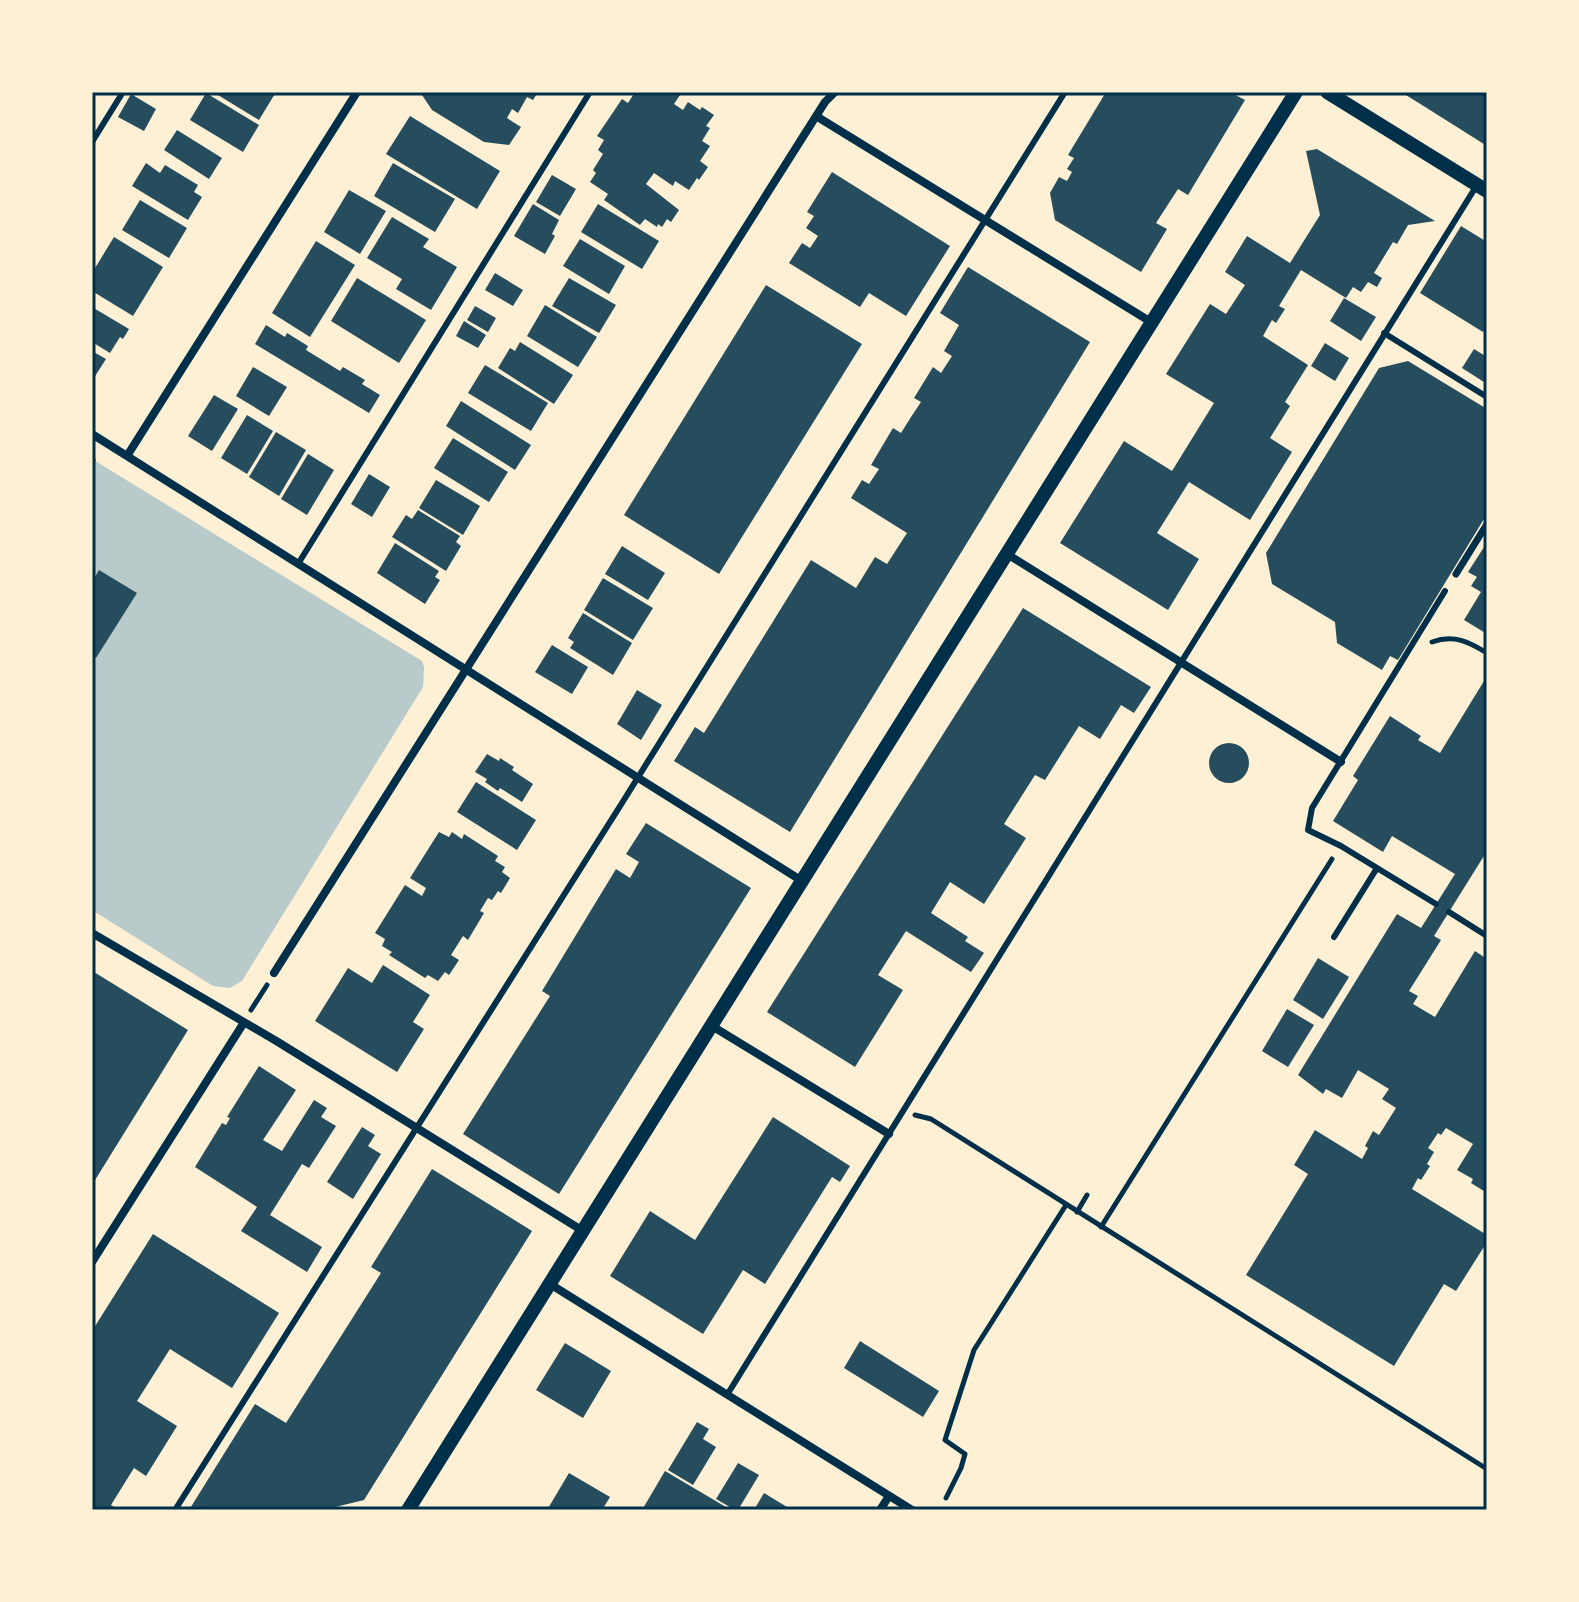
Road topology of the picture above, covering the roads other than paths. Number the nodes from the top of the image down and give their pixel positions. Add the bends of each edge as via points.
1 (123, 92) edge
2 (357, 92) edge
3 (590, 92) edge
4 (835, 92) edge
5 (1065, 92) edge
6 (1296, 92) edge
7 (1327, 92) edge
8 (816, 116) junction
9 (92, 142) edge
10 (1482, 188) edge
11 (984, 220) junction
12 (1151, 322) junction
13 (1384, 333) junction
14 (1487, 397) edge
15 (92, 434) edge
16 (127, 456) junction
17 (1487, 524) edge
18 (1007, 554) junction
19 (298, 564) junction
20 (1456, 574) dead end
21 (1445, 591) dead end
22 (1181, 662) junction
23 (465, 669) junction
24 (1341, 762) junction
25 (638, 778) junction
26 (1377, 868) junction
27 (802, 881) junction
28 (1436, 904) dead end
29 (1449, 912) dead end
30 (92, 933) edge
31 (1487, 936) edge
32 (1334, 937) dead end
33 (274, 973) road end
34 (243, 1024) junction
35 (712, 1026) junction
36 (417, 1128) junction
37 (889, 1134) junction
38 (583, 1231) junction
39 (92, 1262) edge
40 (550, 1284) junction
41 (727, 1395) junction
42 (889, 1496) junction
43 (175, 1510) edge
44 (408, 1510) edge
45 (880, 1510) edge
46 (912, 1510) edge

1 - 9 lane
2 - 16 street
3 - 19 lane
4 - 8 street
5 - 11 lane
6 - 12 street
7 - 10 street
8 - 11 street
8 - 23 street
10 - 13 lane
11 - 12 street
11 - 25 lane
12 - 18 street
13 - 14 lane
13 - 22 lane
15 - 16 street
16 - 19 street
17 - 20 street
18 - 22 street
18 - 27 street
19 - 23 street
21 - 24 lane
22 - 24 street
22 - 37 lane
23 - 25 street
23 - 33 street
24 - 26 lane via 1312,808 1308,830
25 - 27 street
25 - 36 lane
26 - 28 lane
26 - 32 lane
27 - 35 street
29 - 31 lane
30 - 34 street
34 - 36 street
34 - 39 street
35 - 37 street
35 - 38 street
36 - 38 street
36 - 43 lane
37 - 41 lane
38 - 40 street
40 - 41 street
40 - 44 street
41 - 42 street
42 - 45 street
42 - 46 street

